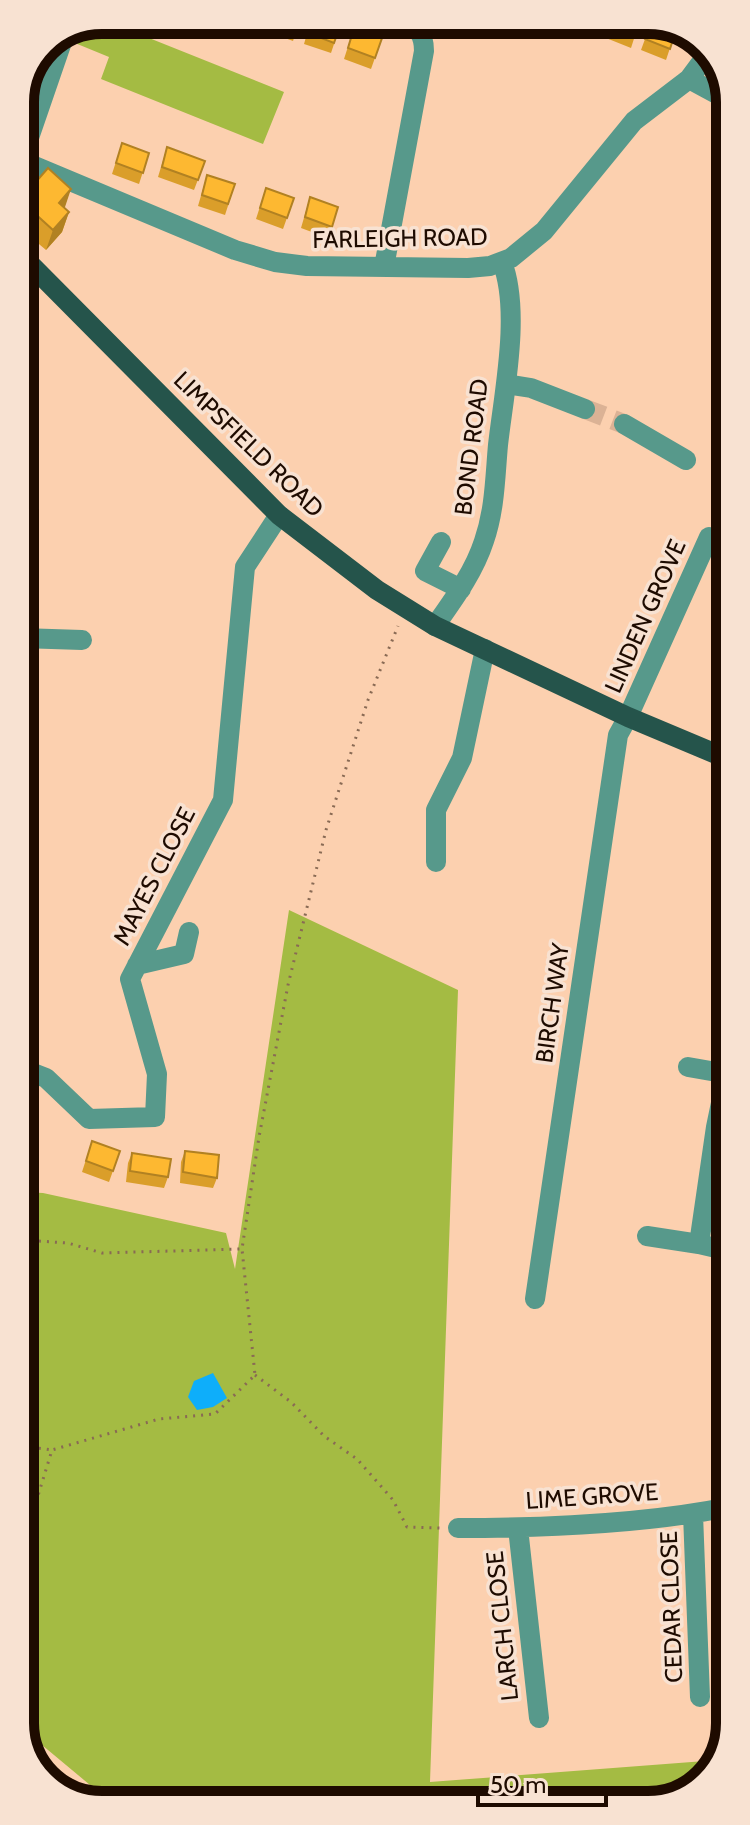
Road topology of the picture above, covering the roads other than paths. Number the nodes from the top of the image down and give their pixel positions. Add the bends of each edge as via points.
1 (421, 34) edge
2 (59, 49) edge
3 (702, 61) edge
4 (689, 79) junction
5 (715, 93) edge
6 (34, 123) edge
7 (34, 166) edge
8 (502, 262) junction
9 (384, 267) junction
10 (34, 268) edge
11 (506, 384) junction
12 (585, 409) tunnel mouth
13 (624, 424) tunnel mouth
14 (686, 460) dead end
15 (279, 515) junction
16 (709, 537) dead end
17 (441, 542) dead end
18 (461, 589) junction
19 (435, 626) junction
20 (34, 638) edge
21 (82, 640) dead end
22 (485, 649) junction
23 (628, 717) junction
24 (716, 754) edge
25 (436, 862) dead end
26 (189, 932) dead end
27 (137, 965) junction
28 (688, 1067) dead end
29 (716, 1072) edge
30 (34, 1073) edge
31 (716, 1127) edge
32 (647, 1236) dead end
33 (699, 1244) junction
34 (716, 1248) edge
35 (535, 1299) dead end
36 (716, 1510) edge
37 (693, 1514) junction
38 (458, 1528) road end
39 (518, 1528) junction
40 (700, 1697) dead end
41 (539, 1718) dead end

1 - 9 street via 424,51
2 - 6 street
3 - 4 street, FARLEIGH ROAD
4 - 5 street
4 - 8 street, FARLEIGH ROAD via 634,121 537,239
7 - 9 street, FARLEIGH ROAD via 248,255 299,265
8 - 9 street, FARLEIGH ROAD via 479,268
8 - 11 street, BOND ROAD via 510,295
10 - 15 main road, LIMPSFIELD ROAD
11 - 12 street
11 - 18 street, BOND ROAD via 494,510
13 - 14 street
15 - 19 main road, LIMPSFIELD ROAD via 377,590
15 - 27 street, MAYES CLOSE via 245,567 223,800
16 - 23 street, LINDEN GROVE
17 - 18 street via 425,571
18 - 19 street, BOND ROAD
19 - 22 main road, LIMPSFIELD ROAD
20 - 21 street
22 - 23 main road, LIMPSFIELD ROAD
22 - 25 street via 462,758 436,810
23 - 24 main road, LIMPSFIELD ROAD
23 - 35 street, BIRCH WAY via 618,735
26 - 27 street via 184,954
27 - 30 street, MAYES CLOSE via 130,979 157,1074 155,1117 89,1119 46,1078
28 - 29 street
31 - 33 street
32 - 33 street
33 - 34 street
36 - 37 street, LIME GROVE
37 - 39 street, LIME GROVE
37 - 40 street, CEDAR CLOSE
38 - 39 street, LIME GROVE
39 - 41 street, LARCH CLOSE

